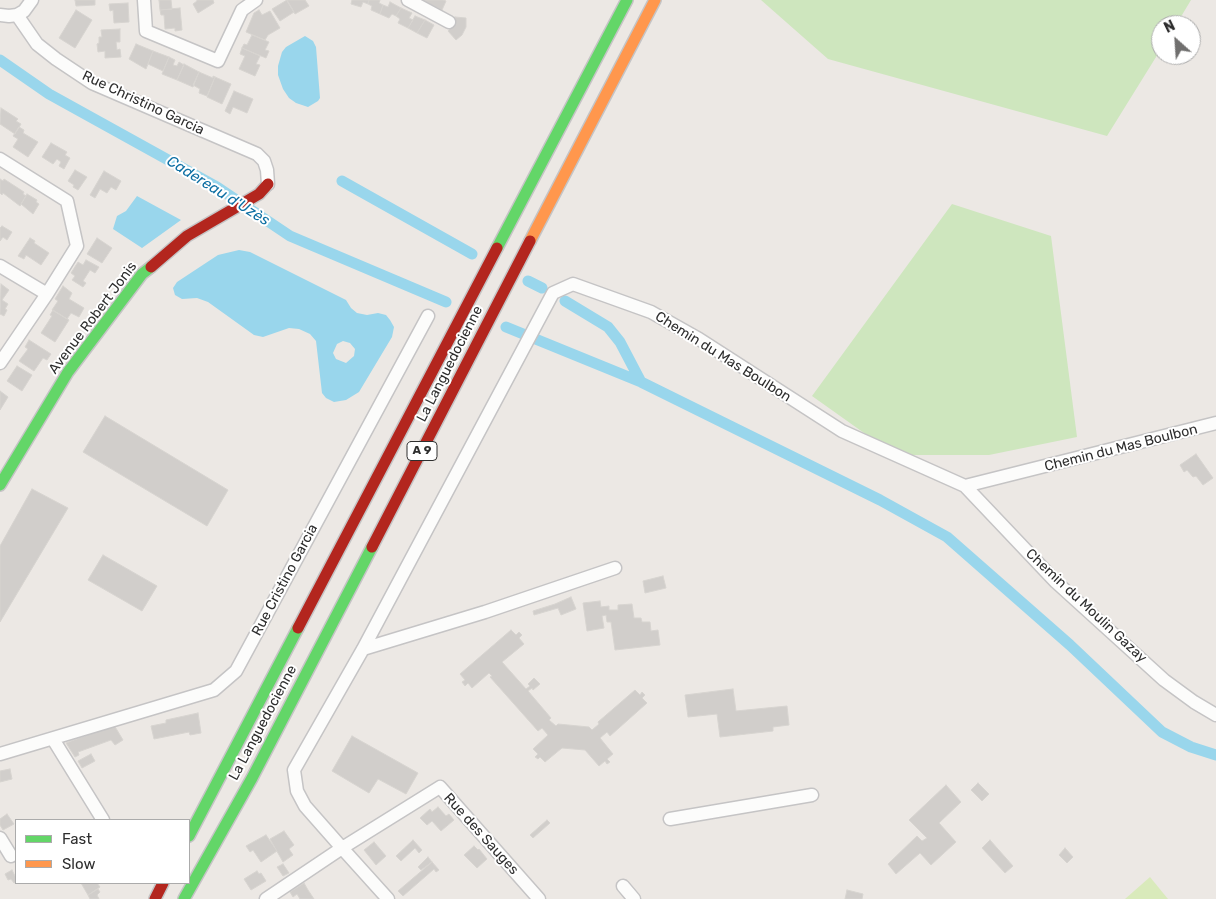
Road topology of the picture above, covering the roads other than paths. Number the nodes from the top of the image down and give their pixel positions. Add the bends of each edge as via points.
1 (32, 0) edge
2 (144, 0) edge
3 (256, 0) edge
4 (408, 0) edge
5 (627, 0) edge
6 (655, 0) edge
7 (0, 15) edge
8 (17, 15) junction
9 (449, 22) dead end
10 (0, 159) edge
11 (268, 184) joint
12 (0, 266) edge
13 (47, 294) junction
14 (428, 316) dead end
15 (0, 363) edge
16 (1216, 423) edge
17 (0, 485) edge
18 (965, 486) junction
19 (615, 568) dead end
20 (364, 650) junction
21 (1216, 715) edge
22 (53, 739) junction
23 (0, 754) edge
24 (812, 795) dead end
25 (102, 819) edge
26 (670, 819) dead end
27 (190, 834) edge
28 (0, 838) edge
29 (342, 848) junction
30 (11, 856) dead end
31 (162, 884) edge
32 (624, 886) dead end
33 (154, 899) edge
34 (184, 899) edge
35 (266, 899) edge
36 (388, 899) edge
37 (540, 899) edge
38 (634, 899) edge

1 - 8 street
2 - 3 street via 146,31 218,61 242,10
4 - 9 street
5 - 27 main road, La Languedocienne / A 9
6 - 34 main road, La Languedocienne / A 9 via 252,778
7 - 8 street
8 - 11 street, Rue Christino Garcia via 37,44 92,83 257,154 264,161
10 - 13 street via 67,201 77,246
11 - 17 main road, Avenue Robert Jonis via 258,194 187,236 142,274 68,372
12 - 13 street
13 - 15 street
14 - 22 street, Rue Cristino Garcia via 236,671 214,690
16 - 18 street, Chemin du Mas Boulbon
18 - 20 street, Chemin du Mas Boulbon via 842,431 699,338 651,312 572,284 553,293
18 - 21 street, Chemin du Moulin Gazay via 1056,582 1164,680
19 - 20 street
20 - 29 street, Chemin du Mas Boulbon via 294,770 296,791 305,806
22 - 23 street, Rue Cristino Garcia
22 - 25 street
24 - 26 street
28 - 30 street
29 - 35 street
29 - 36 street, Chemin du Mas Boulbon
29 - 37 street, Rue des Sauges via 440,787
31 - 33 main road
32 - 38 street

